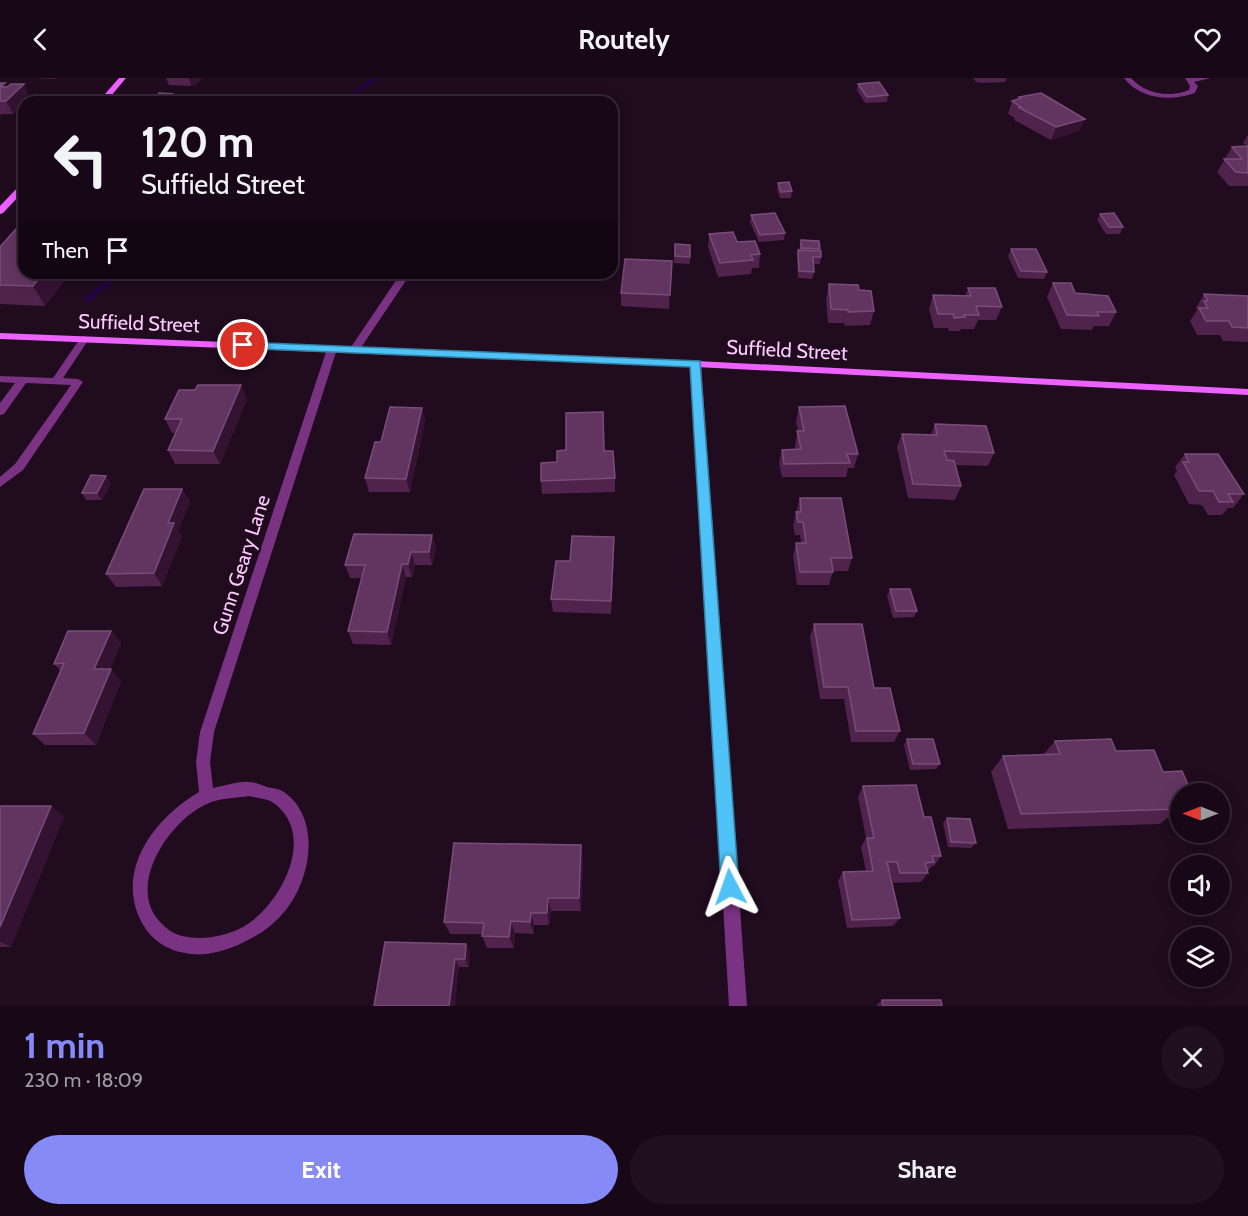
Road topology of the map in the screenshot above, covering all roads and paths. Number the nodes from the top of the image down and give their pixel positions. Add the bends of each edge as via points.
1 (123, 78) edge
2 (1127, 78) edge
3 (1208, 78) edge
4 (1189, 79) edge
5 (107, 96) edge
6 (18, 192) edge
7 (0, 211) edge
8 (402, 279) edge
9 (0, 336) edge
10 (84, 339) junction
11 (332, 349) junction
12 (354, 350) junction
13 (696, 364) junction
14 (0, 379) edge
15 (23, 380) junction
16 (56, 381) junction
17 (1248, 392) edge
18 (0, 411) edge
19 (0, 483) edge
20 (207, 796) junction
21 (738, 1006) edge

1 - 5 main road
2 - 4 street via 1139,89 1166,96 1192,91 1194,86
3 - 4 street
6 - 7 main road
8 - 12 street
9 - 10 main road, Suffield Street
10 - 11 main road, Suffield Street
10 - 16 street
11 - 12 main road, Suffield Street
11 - 20 street, Gunn Geary Lane via 207,732 202,762
12 - 13 main road, Suffield Street
13 - 17 main road, Suffield Street
13 - 21 street
14 - 15 street
15 - 16 street
15 - 18 street
16 - 19 street via 78,382 19,467
20 - 20 street via 167,825 148,853 140,883 143,911 149,923 170,941 183,946 215,946 262,924 295,883 303,853 300,825 276,796 250,788

